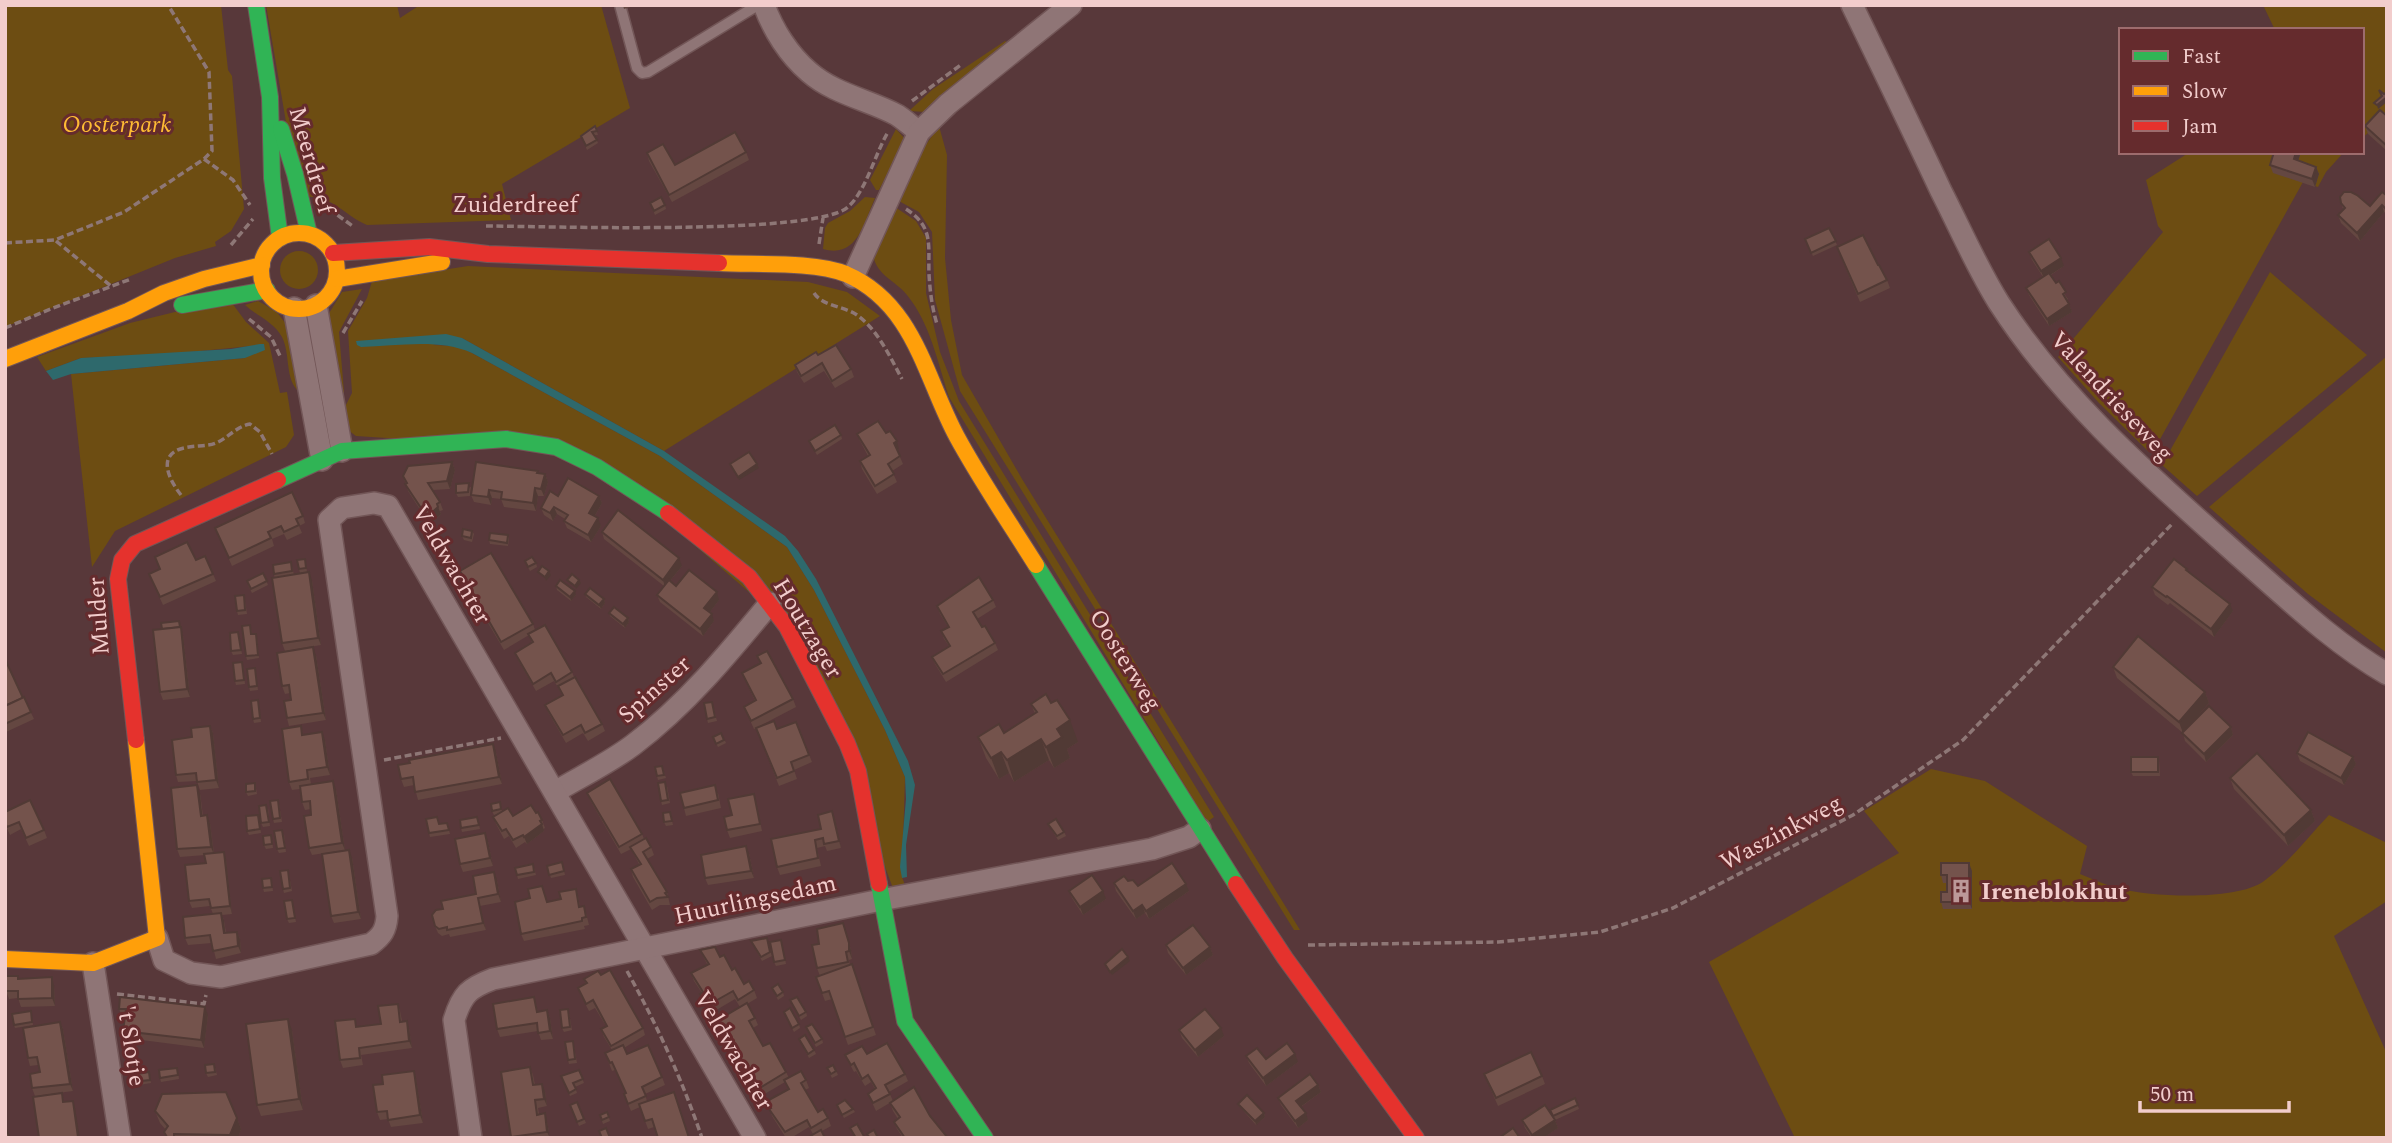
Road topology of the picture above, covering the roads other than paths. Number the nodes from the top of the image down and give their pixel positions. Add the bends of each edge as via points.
1 (256, 5) edge
2 (620, 5) edge
3 (758, 5) edge
4 (764, 5) edge
5 (1071, 5) edge
6 (1852, 5) edge
7 (1047, 13) edge
8 (270, 97) junction
9 (919, 132) junction
10 (309, 234) junction
11 (280, 238) junction
12 (332, 253) junction
13 (488, 254) junction
14 (262, 265) junction
15 (853, 277) junction
16 (337, 279) junction
17 (267, 290) junction
18 (316, 305) junction
19 (294, 308) junction
20 (128, 311) junction
21 (5, 359) edge
22 (332, 455) junction
23 (770, 603) junction
24 (2387, 674) edge
25 (555, 792) junction
26 (1200, 829) junction
27 (880, 900) junction
28 (157, 937) junction
29 (645, 949) junction
30 (5, 959) edge
31 (93, 963) junction
32 (120, 1138) edge
33 (471, 1138) edge
34 (755, 1138) edge
35 (985, 1138) edge
36 (1416, 1138) edge

1 - 8 street, Meerdreef
2 - 3 lane via 642,73
4 - 9 street via 770,22 810,73 898,116
5 - 7 street
6 - 24 street, Valendrieseweg via 1968,246 2036,358 2114,442 2187,510 2309,618
7 - 9 street
8 - 10 street, Meerdreef
8 - 11 street, Meerdreef via 272,178
9 - 15 street
10 - 11 street
10 - 12 street via 323,241
11 - 14 street via 265,254
12 - 13 street, Zuiderdreef via 429,247
12 - 16 street
13 - 15 street, Zuiderdreef via 783,264 830,268
13 - 16 street, Zuiderdreef
14 - 17 street
14 - 20 street via 204,279
15 - 26 street, Oosterweg via 896,308 959,442
16 - 18 street
17 - 19 street via 274,299
17 - 20 street
18 - 19 street
18 - 22 street
19 - 22 street
20 - 21 street
22 - 23 street, Houtzager via 506,439 556,447 654,502 730,560
22 - 28 street, Mulder via 135,544 122,560 118,579
23 - 25 street, Spinster via 725,659 632,746
23 - 27 street, Houtzager via 799,650 858,771
25 - 28 street, Veldwachter via 388,506 374,503 342,508 329,520 386,928 371,944 221,977 191,973 164,960
25 - 29 street, Veldwachter
26 - 27 street, Huurlingsedam via 1152,849
26 - 36 street, Oosterweg via 1285,958
27 - 29 street, Huurlingsedam
27 - 35 street, Houtzager via 905,1021
28 - 31 street
29 - 33 street, Huurlingsedam via 493,979 474,986 460,1001 454,1020
29 - 34 street, Veldwachter
30 - 31 street
31 - 32 street, 't Slotje

